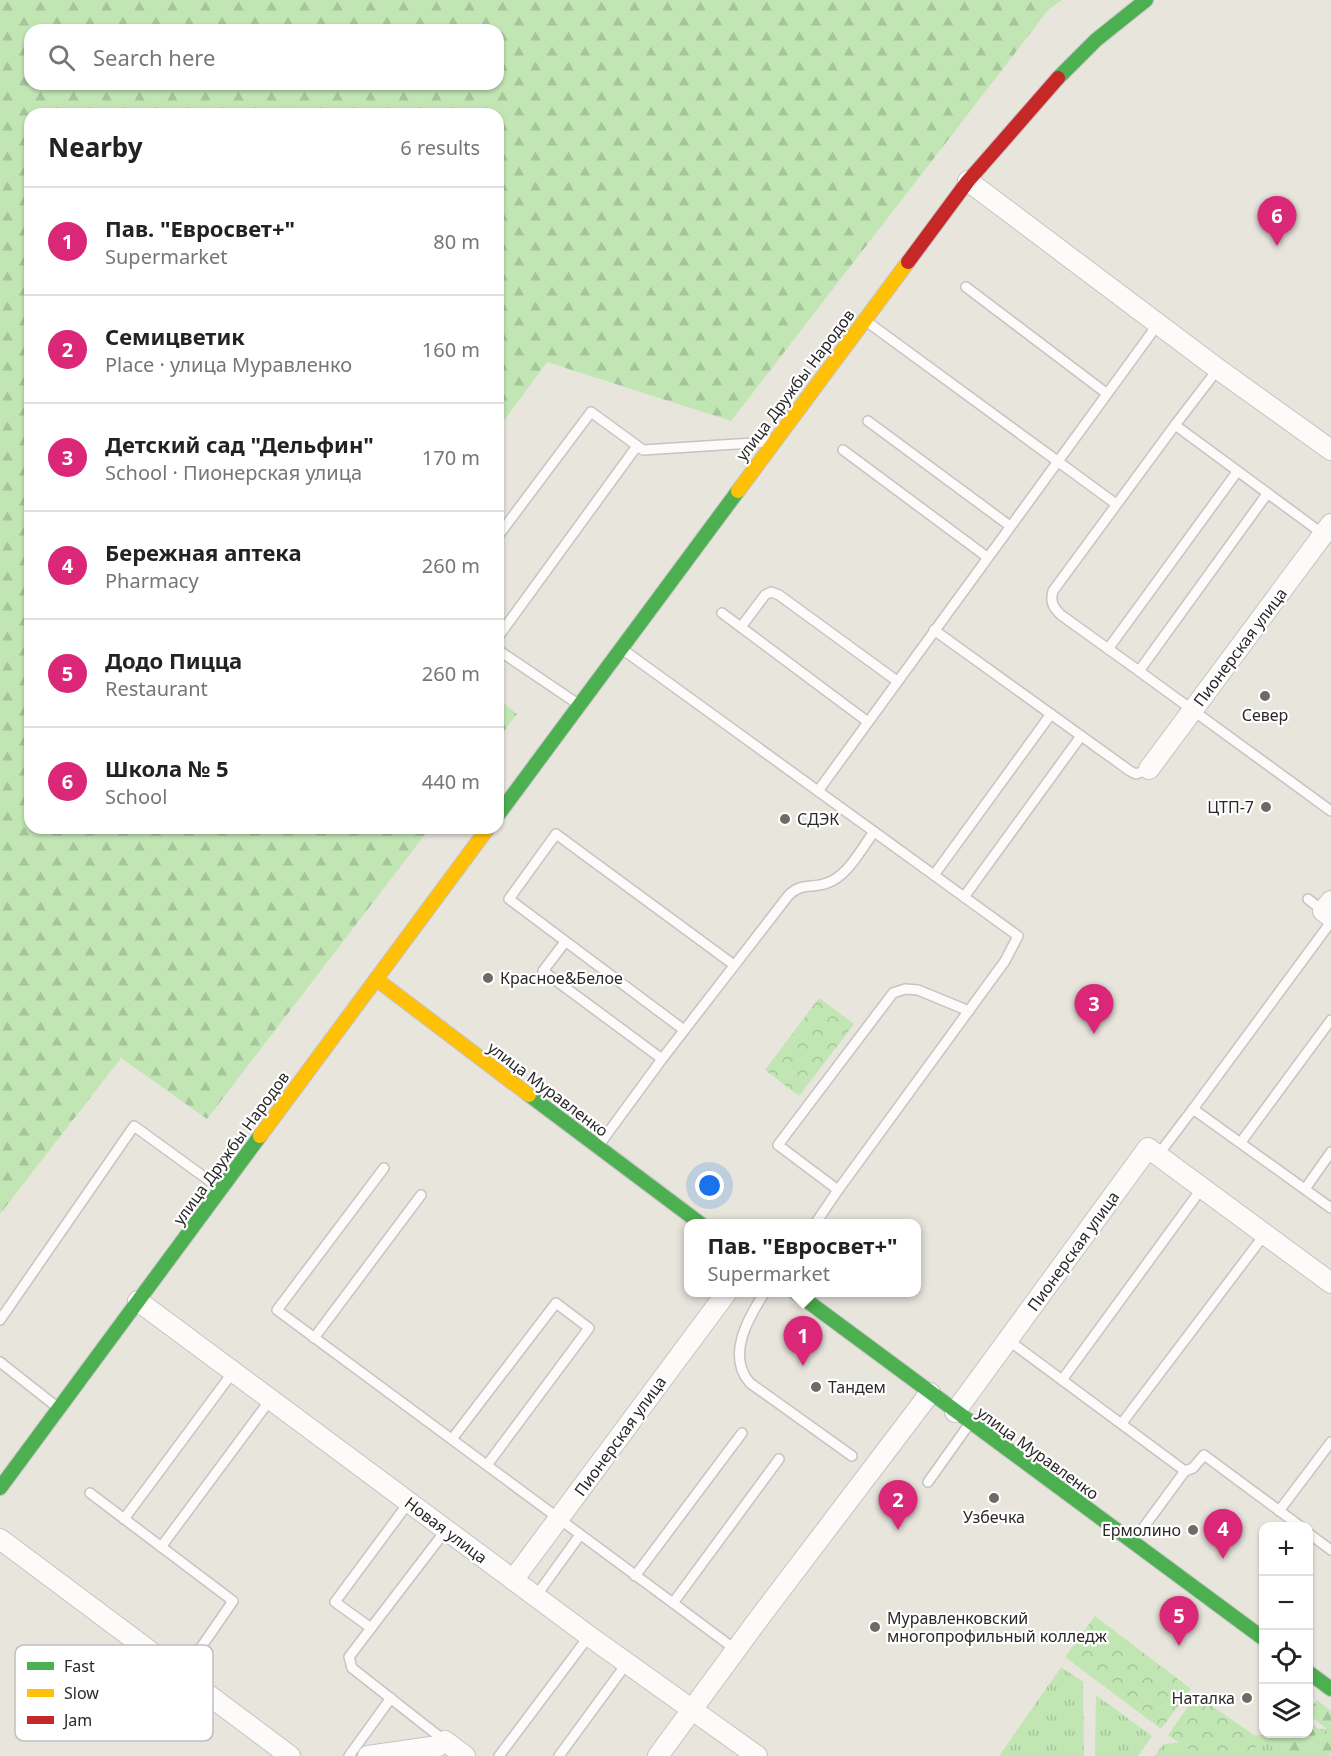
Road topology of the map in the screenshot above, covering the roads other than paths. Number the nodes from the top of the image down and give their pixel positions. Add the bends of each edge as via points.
1 (1146, 0) edge
2 (968, 181) junction
3 (966, 286) dead end
4 (864, 320) junction
5 (1158, 324) junction
6 (1218, 369) junction
7 (1106, 393) junction
8 (868, 421) dead end
9 (1176, 425) junction
10 (773, 442) junction
11 (638, 446) junction
12 (843, 450) dead end
13 (1331, 450) edge
14 (1057, 461) junction
15 (1237, 472) junction
16 (1267, 494) junction
17 (1116, 504) junction
18 (1010, 526) junction
19 (504, 528) edge
20 (1327, 529) edge
21 (987, 557) junction
22 (722, 613) dead end
23 (741, 627) junction
24 (504, 629) edge
25 (934, 630) junction
26 (620, 648) junction
27 (1108, 649) junction
28 (504, 654) edge
29 (1139, 671) junction
30 (897, 681) junction
31 (579, 705) junction
32 (1193, 710) junction
33 (1051, 714) junction
34 (868, 722) junction
35 (1080, 736) junction
36 (1149, 769) joint
37 (818, 791) junction
38 (504, 807) edge
39 (1331, 811) edge
40 (874, 832) junction
41 (484, 834) edge
42 (934, 876) junction
43 (964, 897) junction
44 (1325, 910) edge
45 (565, 942) junction
46 (734, 965) junction
47 (376, 979) junction
48 (969, 1011) junction
49 (1331, 1020) edge
50 (684, 1030) junction
51 (662, 1059) junction
52 (1193, 1109) junction
53 (1241, 1142) junction
54 (597, 1147) junction
55 (1331, 1152) edge
56 (1168, 1164) junction
57 (384, 1168) dead end
58 (1202, 1188) junction
59 (1305, 1189) junction
60 (221, 1190) junction
61 (838, 1190) junction
62 (422, 1195) dead end
63 (1331, 1208) edge
64 (694, 1219) edge
65 (818, 1219) edge
66 (1264, 1234) junction
67 (1331, 1282) edge
68 (724, 1297) edge
69 (762, 1297) edge
70 (800, 1297) edge
71 (138, 1301) junction
72 (0, 1320) edge
73 (314, 1338) junction
74 (1008, 1340) junction
75 (0, 1362) edge
76 (233, 1372) junction
77 (1062, 1380) junction
78 (930, 1393) junction
79 (270, 1400) junction
80 (59, 1408) junction
81 (963, 1418) junction
82 (1122, 1423) junction
83 (742, 1432) dead end
84 (452, 1439) junction
85 (1331, 1442) edge
86 (852, 1456) dead end
87 (779, 1458) dead end
88 (487, 1465) junction
89 (1185, 1471) junction
90 (928, 1482) dead end
91 (0, 1488) edge
92 (90, 1493) dead end
93 (409, 1502) junction
94 (1280, 1511) junction
95 (124, 1519) junction
96 (559, 1519) junction
97 (1294, 1522) edge
98 (446, 1530) junction
99 (580, 1535) junction
100 (1313, 1537) edge
101 (0, 1539) edge
102 (1133, 1542) junction
103 (161, 1547) junction
104 (1331, 1550) edge
105 (636, 1576) junction
106 (513, 1580) junction
107 (535, 1597) junction
108 (673, 1603) junction
109 (370, 1628) junction
110 (589, 1636) junction
111 (1259, 1636) edge
112 (142, 1645) edge
113 (203, 1645) edge
114 (736, 1650) junction
115 (627, 1663) junction
116 (1313, 1676) edge
117 (1331, 1689) edge
118 (213, 1698) edge
119 (391, 1698) junction
120 (692, 1710) junction
121 (445, 1741) junction
122 (290, 1756) edge
123 (348, 1756) edge
124 (368, 1756) edge
125 (465, 1756) edge
126 (499, 1756) edge
127 (559, 1756) edge
128 (658, 1756) edge
129 (756, 1756) edge

1 - 2 street, улица Дружбы Народов via 1096,40 1048,88
2 - 4 street, улица Дружбы Народов
2 - 5 street
3 - 7 lane
4 - 10 street, улица Дружбы Народов
4 - 14 lane
5 - 6 street
5 - 7 lane
6 - 9 lane
6 - 13 street
7 - 14 lane
8 - 18 lane
9 - 15 lane
9 - 17 lane
10 - 11 lane via 643,450
10 - 26 street, улица Дружбы Народов
11 - 19 lane via 591,412
11 - 24 lane
12 - 21 lane
14 - 17 lane
14 - 18 lane
15 - 16 lane
15 - 27 lane
16 - 20 lane
16 - 29 lane
17 - 27 lane via 1051,599 1061,615
18 - 21 lane
20 - 32 street, Пионерская улица
21 - 25 lane
22 - 23 lane
23 - 30 lane via 771,592
23 - 34 lane
25 - 30 lane
25 - 33 lane
26 - 31 street, улица Дружбы Народов
26 - 37 lane
27 - 29 lane
28 - 31 lane
29 - 32 lane
30 - 34 lane
31 - 38 street, улица Дружбы Народов
32 - 36 street, Пионерская улица
32 - 39 lane
33 - 35 lane
33 - 42 lane
34 - 37 lane
35 - 36 lane via 1136,774
35 - 43 lane
37 - 40 lane
40 - 42 lane
40 - 46 lane via 838,878 792,891
41 - 47 street, улица Дружбы Народов
42 - 43 lane
43 - 48 lane via 1018,936
44 - 52 lane
45 - 46 lane via 509,898 556,834
45 - 50 lane
45 - 51 lane via 543,971
46 - 50 lane
47 - 54 street, улица Муравленко
47 - 60 street, улица Дружбы Народов
48 - 61 lane
48 - 61 lane via 918,990 893,993 778,1145
49 - 53 lane
50 - 51 lane
51 - 54 lane
52 - 53 lane
52 - 56 lane via 1158,1155
53 - 59 lane
54 - 64 street, улица Муравленко
55 - 59 lane
56 - 58 street
56 - 74 street, Пионерская улица via 1148,1148
57 - 73 lane via 277,1310
58 - 66 street
58 - 77 lane
59 - 63 lane
60 - 71 street, улица Дружбы Народов
60 - 72 lane via 134,1126
61 - 65 lane
62 - 73 lane
66 - 67 street
66 - 82 lane
68 - 96 street, Пионерская улица
69 - 86 lane via 752,1311 741,1343 742,1374
70 - 78 street, улица Муравленко
71 - 76 street, Новая улица
71 - 80 street, улица Дружбы Народов
73 - 84 lane
74 - 77 lane
74 - 81 street, Пионерская улица
75 - 80 lane
76 - 79 street, Новая улица
76 - 95 lane
77 - 82 lane
78 - 81 street, улица Муравленко
78 - 114 street
79 - 93 street, Новая улица
79 - 103 lane
80 - 91 street, улица Дружбы Народов
81 - 90 lane
81 - 102 street, улица Муравленко
82 - 89 lane
83 - 105 lane
84 - 88 lane
84 - 88 lane via 555,1303 589,1328
85 - 94 lane
87 - 108 lane
88 - 96 lane
89 - 94 lane via 1204,1455
89 - 102 lane
92 - 95 lane
93 - 98 street, Новая улица
93 - 109 lane via 334,1602
94 - 97 lane
95 - 103 lane
96 - 99 lane
96 - 106 street, Пионерская улица
98 - 106 street, Новая улица
98 - 109 lane
99 - 105 lane
99 - 107 lane
100 - 104 lane
101 - 112 street
102 - 111 street, улица Муравленко
103 - 113 lane via 233,1601
105 - 108 lane
106 - 107 street, Новая улица
107 - 110 street, Новая улица
108 - 114 lane
109 - 119 lane via 349,1657 349,1663
110 - 115 street, Новая улица
110 - 126 lane
114 - 120 street
115 - 120 street, Новая улица
115 - 127 lane
116 - 117 street
118 - 122 street
119 - 121 lane
119 - 123 lane
120 - 128 street
120 - 129 street, Новая улица
121 - 124 street via 438,1746
121 - 125 street

